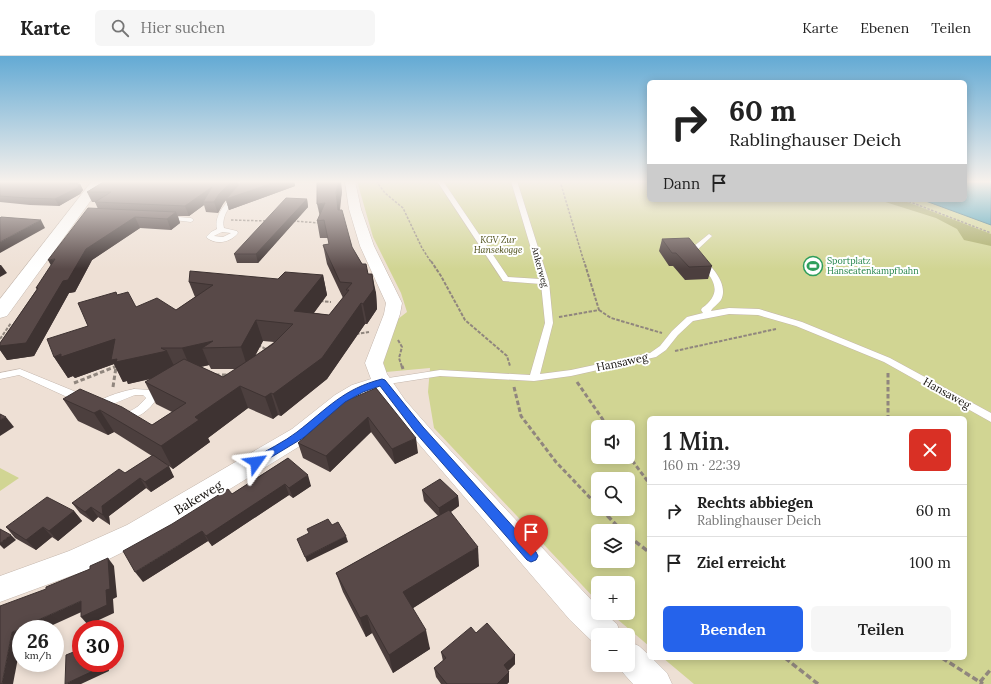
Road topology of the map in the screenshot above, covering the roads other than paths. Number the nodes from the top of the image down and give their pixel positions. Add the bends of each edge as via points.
1 (81, 210) edge
2 (225, 210) edge
3 (354, 210) edge
4 (460, 210) edge
5 (523, 210) edge
6 (161, 218) edge
7 (191, 220) dead end
8 (221, 230) dead end
9 (709, 236) dead end
10 (545, 282) junction
11 (0, 312) edge
12 (709, 314) junction
13 (0, 376) edge
14 (534, 378) junction
15 (394, 380) junction
16 (99, 406) junction
17 (991, 418) edge
18 (0, 589) edge
19 (599, 628) edge
20 (635, 664) edge
21 (656, 684) edge

1 - 11 street
2 - 8 lane via 219,225
3 - 15 street via 367,246 394,303 374,363 375,369
4 - 10 lane via 506,278
5 - 10 lane, Ankerweg
6 - 7 lane
9 - 12 lane via 692,251 715,277 719,288 717,299 705,310
10 - 14 lane, Ankerweg via 549,323
12 - 14 lane, Hansaweg via 690,319 654,355 571,373
12 - 17 lane, Hansaweg via 729,311 759,312 799,324 887,360
13 - 16 lane via 20,372
14 - 15 lane, Hansaweg via 440,373
15 - 18 street, Bakeweg via 359,390 342,400 300,435 136,533 77,561
15 - 19 street via 424,436
16 - 16 lane via 120,416 133,414 147,405 152,398 146,392 134,392
20 - 21 street

